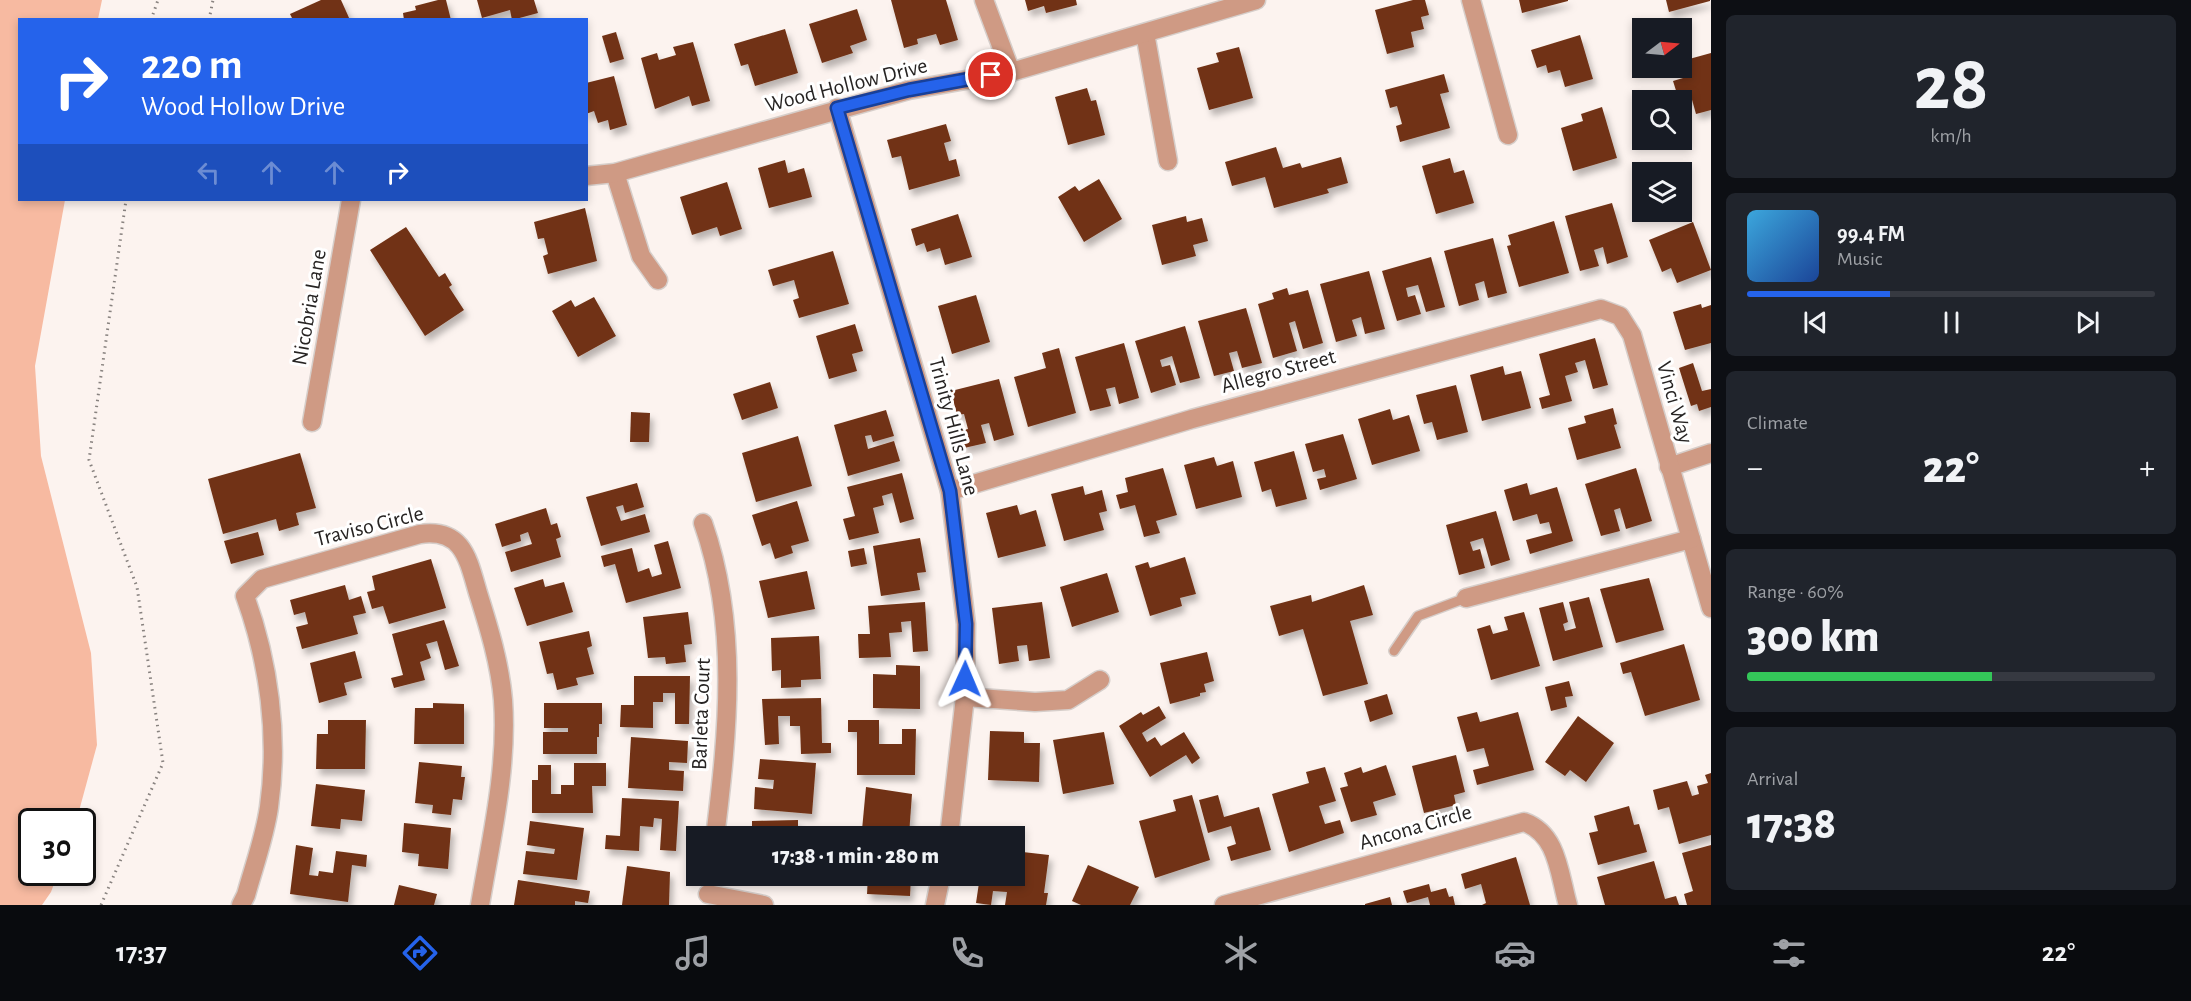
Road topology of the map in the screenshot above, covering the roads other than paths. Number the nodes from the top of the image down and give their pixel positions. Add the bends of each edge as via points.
1 (984, 0) edge
2 (1256, 0) edge
3 (1471, 0) edge
4 (1145, 33) junction
5 (1011, 72) junction
6 (837, 108) junction
7 (1508, 135) dead end
8 (1168, 161) dead end
9 (615, 173) junction
10 (588, 176) edge
11 (351, 201) edge
12 (658, 280) dead end
13 (1620, 316) joint
14 (312, 422) dead end
15 (1711, 453) edge
16 (1669, 467) junction
17 (950, 491) junction
18 (703, 523) dead end
19 (1691, 538) junction
20 (1466, 598) joint
21 (1711, 608) edge
22 (1394, 651) dead end
23 (1100, 680) dead end
24 (965, 697) junction
25 (716, 826) edge
26 (950, 826) edge
27 (939, 886) edge
28 (708, 892) edge
29 (241, 905) edge
30 (480, 905) edge
31 (764, 905) edge
32 (935, 905) edge
33 (1224, 905) edge
34 (1568, 905) edge

1 - 5 street
2 - 4 street, Wood Hollow Drive
3 - 7 street
4 - 5 street, Wood Hollow Drive
4 - 8 street
5 - 6 street, Wood Hollow Drive via 909,90
6 - 9 street, Wood Hollow Drive
6 - 17 street, Trinity Hills Lane
9 - 10 street, Wood Hollow Drive
9 - 12 street via 641,256
11 - 14 street, Nicobria Lane
13 - 16 street, Vinci Way via 1632,335
13 - 17 street, Allegro Street via 1601,309 1581,313 1192,419
15 - 16 street
16 - 19 street, Vinci Way
17 - 24 street, Trinity Hills Lane via 966,624
18 - 25 street, Barleta Court via 716,558 729,672
19 - 20 street
19 - 21 street, Vinci Way
20 - 22 lane via 1418,616
23 - 24 street via 1068,700
24 - 26 street, Trinity Hills Lane
27 - 32 street
28 - 31 street
29 - 30 street, Traviso Circle via 269,809 274,751 259,634 244,596 262,579 437,531 456,541 467,556 493,642 503,699 504,733
33 - 34 street, Ancona Circle via 1524,822 1537,827 1552,844

